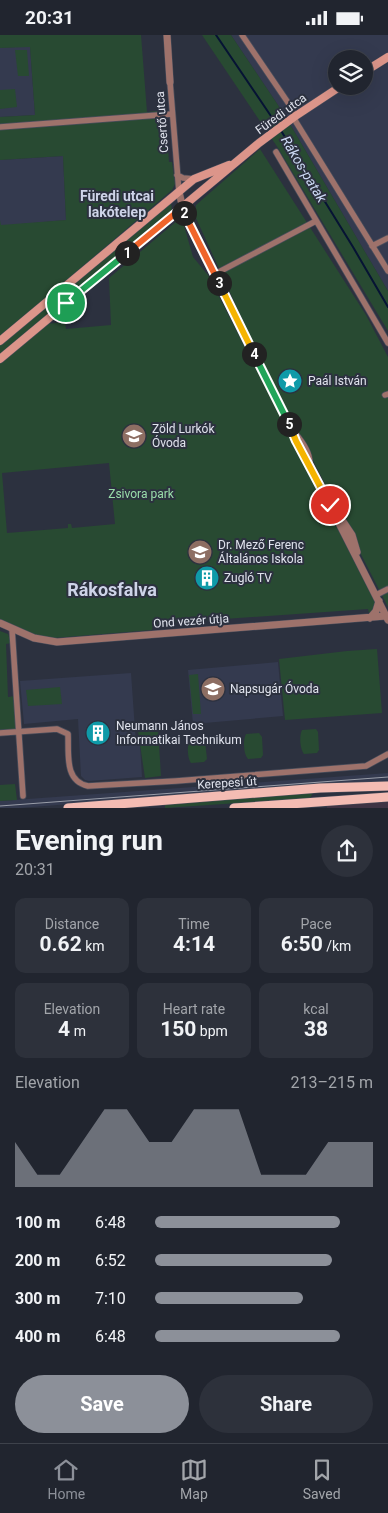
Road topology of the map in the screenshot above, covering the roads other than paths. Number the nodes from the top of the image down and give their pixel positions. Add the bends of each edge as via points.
1 (167, 35) edge
2 (242, 35) edge
3 (388, 57) edge
4 (373, 66) edge
5 (170, 82) joint
6 (328, 95) edge
7 (172, 115) junction
8 (294, 117) junction
9 (0, 127) edge
10 (276, 152) dead end
11 (236, 163) junction
12 (177, 175) junction
13 (194, 179) junction
14 (179, 191) junction
15 (183, 207) junction
16 (316, 221) junction
17 (388, 238) edge
18 (372, 246) junction
19 (388, 271) edge
20 (215, 274) junction
21 (0, 341) edge
22 (388, 343) edge
23 (0, 359) edge
24 (388, 589) edge
25 (377, 598) junction
26 (370, 618) junction
27 (387, 618) edge
28 (0, 623) edge
29 (12, 629) junction
30 (18, 732) junction
31 (0, 733) edge
32 (388, 754) edge
33 (388, 786) edge
34 (23, 796) dead end
35 (388, 797) edge
36 (161, 804) edge
37 (68, 808) edge
38 (234, 808) edge

1 - 5 street, Csertő utca
2 - 8 street via 291,107
3 - 4 main road
5 - 7 street, Csertő utca
6 - 8 main road, Füredi utca
7 - 9 street
7 - 12 street, Csertő utca
8 - 11 main road, Füredi utca
8 - 18 street
10 - 16 street
11 - 13 main road, Füredi utca
11 - 15 main road, Füredi utca
12 - 13 street
12 - 14 street, Csertő utca
13 - 14 main road, Füredi utca
14 - 15 street, Csertő utca
14 - 21 main road, Füredi utca
15 - 20 street, Csertő utca
15 - 23 main road, Füredi utca
16 - 20 street
16 - 22 street
17 - 18 street
18 - 19 street
20 - 25 street, Csertő utca via 296,441 330,505 352,535 358,563
24 - 25 street
25 - 26 street via 376,611
25 - 27 street, Csertő utca
26 - 27 street, Ond vezér útja
26 - 29 street, Ond vezér útja via 57,642 34,638
28 - 29 street, Ond vezér útja
29 - 30 street
30 - 31 street
30 - 32 street, Kerepesi út via 57,729 68,734 71,776 84,785 366,766
30 - 34 street
33 - 36 main road, Kerepesi út via 320,788
35 - 38 main road, Kerepesi út
36 - 37 main road, Kerepesi út

